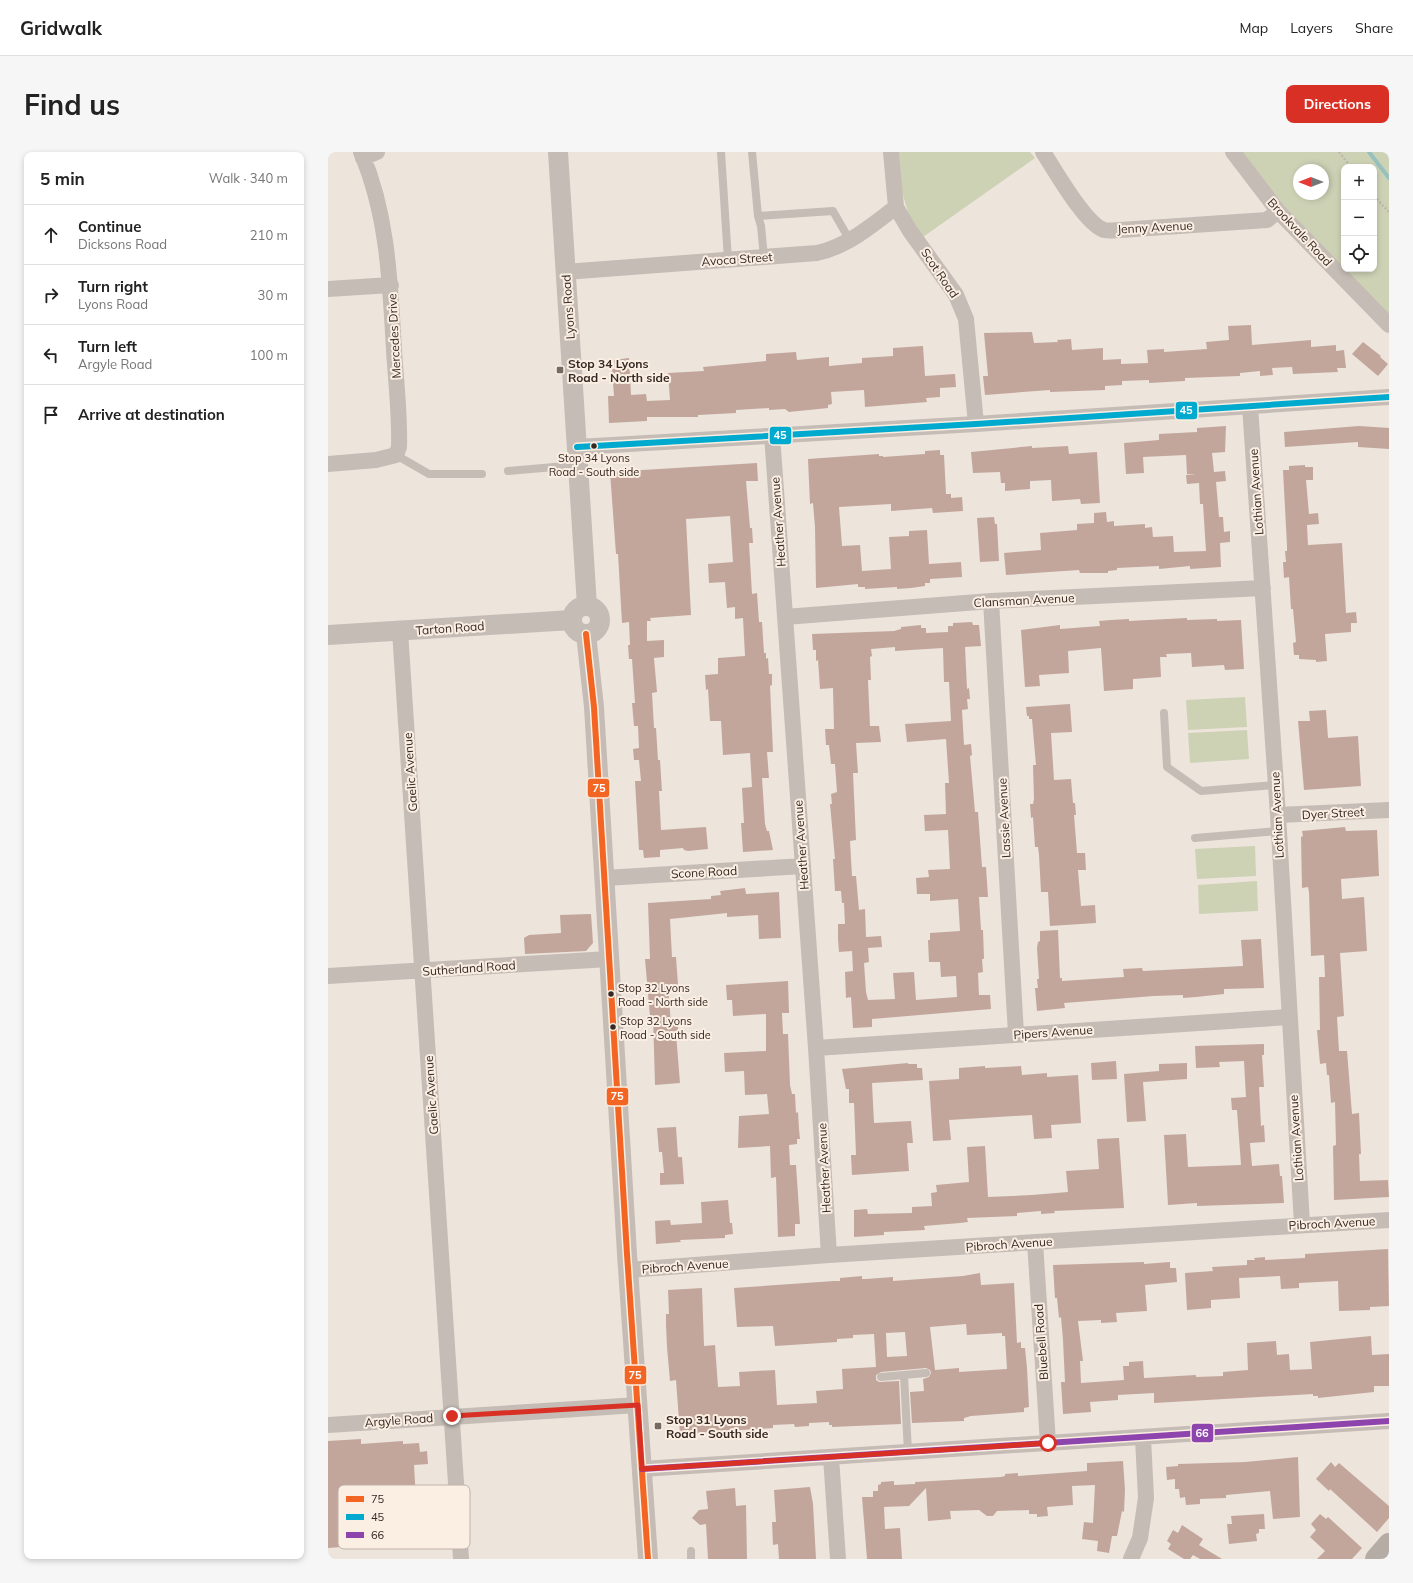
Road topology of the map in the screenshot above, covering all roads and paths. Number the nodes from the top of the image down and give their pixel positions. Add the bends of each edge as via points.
1 (558, 152) edge
2 (721, 152) edge
3 (752, 152) edge
4 (891, 152) edge
5 (1043, 152) edge
6 (1234, 152) edge
7 (1339, 152) edge
8 (367, 154) edge
9 (1349, 164) edge
10 (1377, 199) edge
11 (896, 207) junction
12 (1278, 211) junction
13 (1389, 212) edge
14 (758, 216) junction
15 (849, 239) junction
16 (764, 257) junction
17 (728, 260) junction
18 (565, 272) junction
19 (390, 285) junction
20 (328, 289) edge
21 (1389, 325) edge
22 (1389, 397) edge
23 (1250, 406) junction
24 (976, 424) junction
25 (772, 435) junction
26 (396, 455) junction
27 (578, 456) junction
28 (328, 464) edge
29 (508, 471) dead end
30 (482, 474) dead end
31 (1263, 588) junction
32 (991, 601) junction
33 (587, 606) junction
34 (785, 617) junction
35 (572, 620) junction
36 (400, 631) junction
37 (586, 634) junction
38 (328, 635) edge
39 (1164, 713) dead end
40 (1276, 785) junction
41 (1389, 810) edge
42 (1278, 815) junction
43 (1278, 831) junction
44 (1195, 838) dead end
45 (803, 866) junction
46 (605, 878) junction
47 (609, 959) junction
48 (423, 971) junction
49 (328, 976) edge
50 (1289, 1017) junction
51 (1016, 1034) junction
52 (816, 1048) junction
53 (1389, 1220) edge
54 (1302, 1224) junction
55 (1035, 1242) junction
56 (829, 1255) junction
57 (628, 1270) junction
58 (926, 1373) dead end
59 (904, 1375) junction
60 (881, 1377) dead end
61 (638, 1405) junction
62 (452, 1416) junction
63 (1389, 1421) edge
64 (328, 1425) edge
65 (1143, 1438) junction
66 (1048, 1443) junction
67 (908, 1452) junction
68 (831, 1457) junction
69 (642, 1469) junction
70 (456, 1485) edge
71 (1389, 1544) edge
72 (460, 1549) edge
73 (461, 1559) edge
74 (648, 1559) edge
75 (838, 1559) edge
76 (1131, 1559) edge
77 (1376, 1559) edge

1 - 18 street, Lyons Road
2 - 17 lane
3 - 14 lane
4 - 11 street, Scot Road
5 - 12 street, Jenny Avenue via 1084,212 1092,222 1104,230 1267,220
6 - 12 street, Brookvale Road
7 - 9 path
8 - 19 street, Mercedes Drive via 383,222
10 - 13 path
11 - 15 street, Avoca Street
11 - 24 street, Scot Road via 956,295 966,319
12 - 21 street, Brookvale Road
14 - 15 lane via 833,210
14 - 16 lane
15 - 16 street, Avoca Street via 830,250 817,253
16 - 17 street, Avoca Street
17 - 18 street, Avoca Street
18 - 27 street, Lyons Road
19 - 20 street
19 - 26 street, Mercedes Drive via 400,435
22 - 23 street
23 - 24 street
23 - 31 street, Lothian Avenue
24 - 25 street
25 - 27 street
25 - 34 street, Heather Avenue
26 - 28 street via 386,459
26 - 30 lane via 429,474
27 - 29 lane
27 - 33 street, Lyons Road
31 - 32 street, Clansman Avenue
31 - 40 street, Lothian Avenue
32 - 34 street, Clansman Avenue
32 - 51 street, Lassie Avenue
33 - 35 street via 582,606 575,612
33 - 37 street via 596,610 600,623 595,631
34 - 45 street, Heather Avenue
35 - 36 street, Tarton Road
35 - 37 street via 574,628
36 - 38 street, Tarton Road
36 - 48 street, Gaelic Avenue
37 - 46 street via 594,707
39 - 40 lane via 1167,767 1202,790
40 - 42 street, Lothian Avenue
41 - 42 street, Dyer Street
42 - 43 street, Lothian Avenue
43 - 44 lane
43 - 50 street, Lothian Avenue
45 - 46 street, Scone Road
45 - 52 street, Heather Avenue
46 - 47 street
47 - 48 street, Sutherland Road
47 - 57 street
48 - 49 street, Sutherland Road
48 - 62 street, Gaelic Avenue
50 - 51 street, Pipers Avenue
50 - 54 street, Lothian Avenue
51 - 52 street, Pipers Avenue
52 - 56 street, Heather Avenue
53 - 54 street, Pibroch Avenue
54 - 55 street, Pibroch Avenue
55 - 56 street, Pibroch Avenue
55 - 66 street, Bluebell Road
56 - 57 street, Pibroch Avenue
57 - 61 street
58 - 59 lane
59 - 60 lane
59 - 67 lane
61 - 62 street, Argyle Road
61 - 69 street
62 - 64 street, Argyle Road
62 - 70 street, Gaelic Avenue
63 - 65 street
65 - 66 street
65 - 76 street via 1146,1498 1140,1538
66 - 67 street
67 - 68 street
68 - 69 street
68 - 75 street
69 - 74 street
71 - 77 main road
72 - 73 street, Gaelic Avenue

